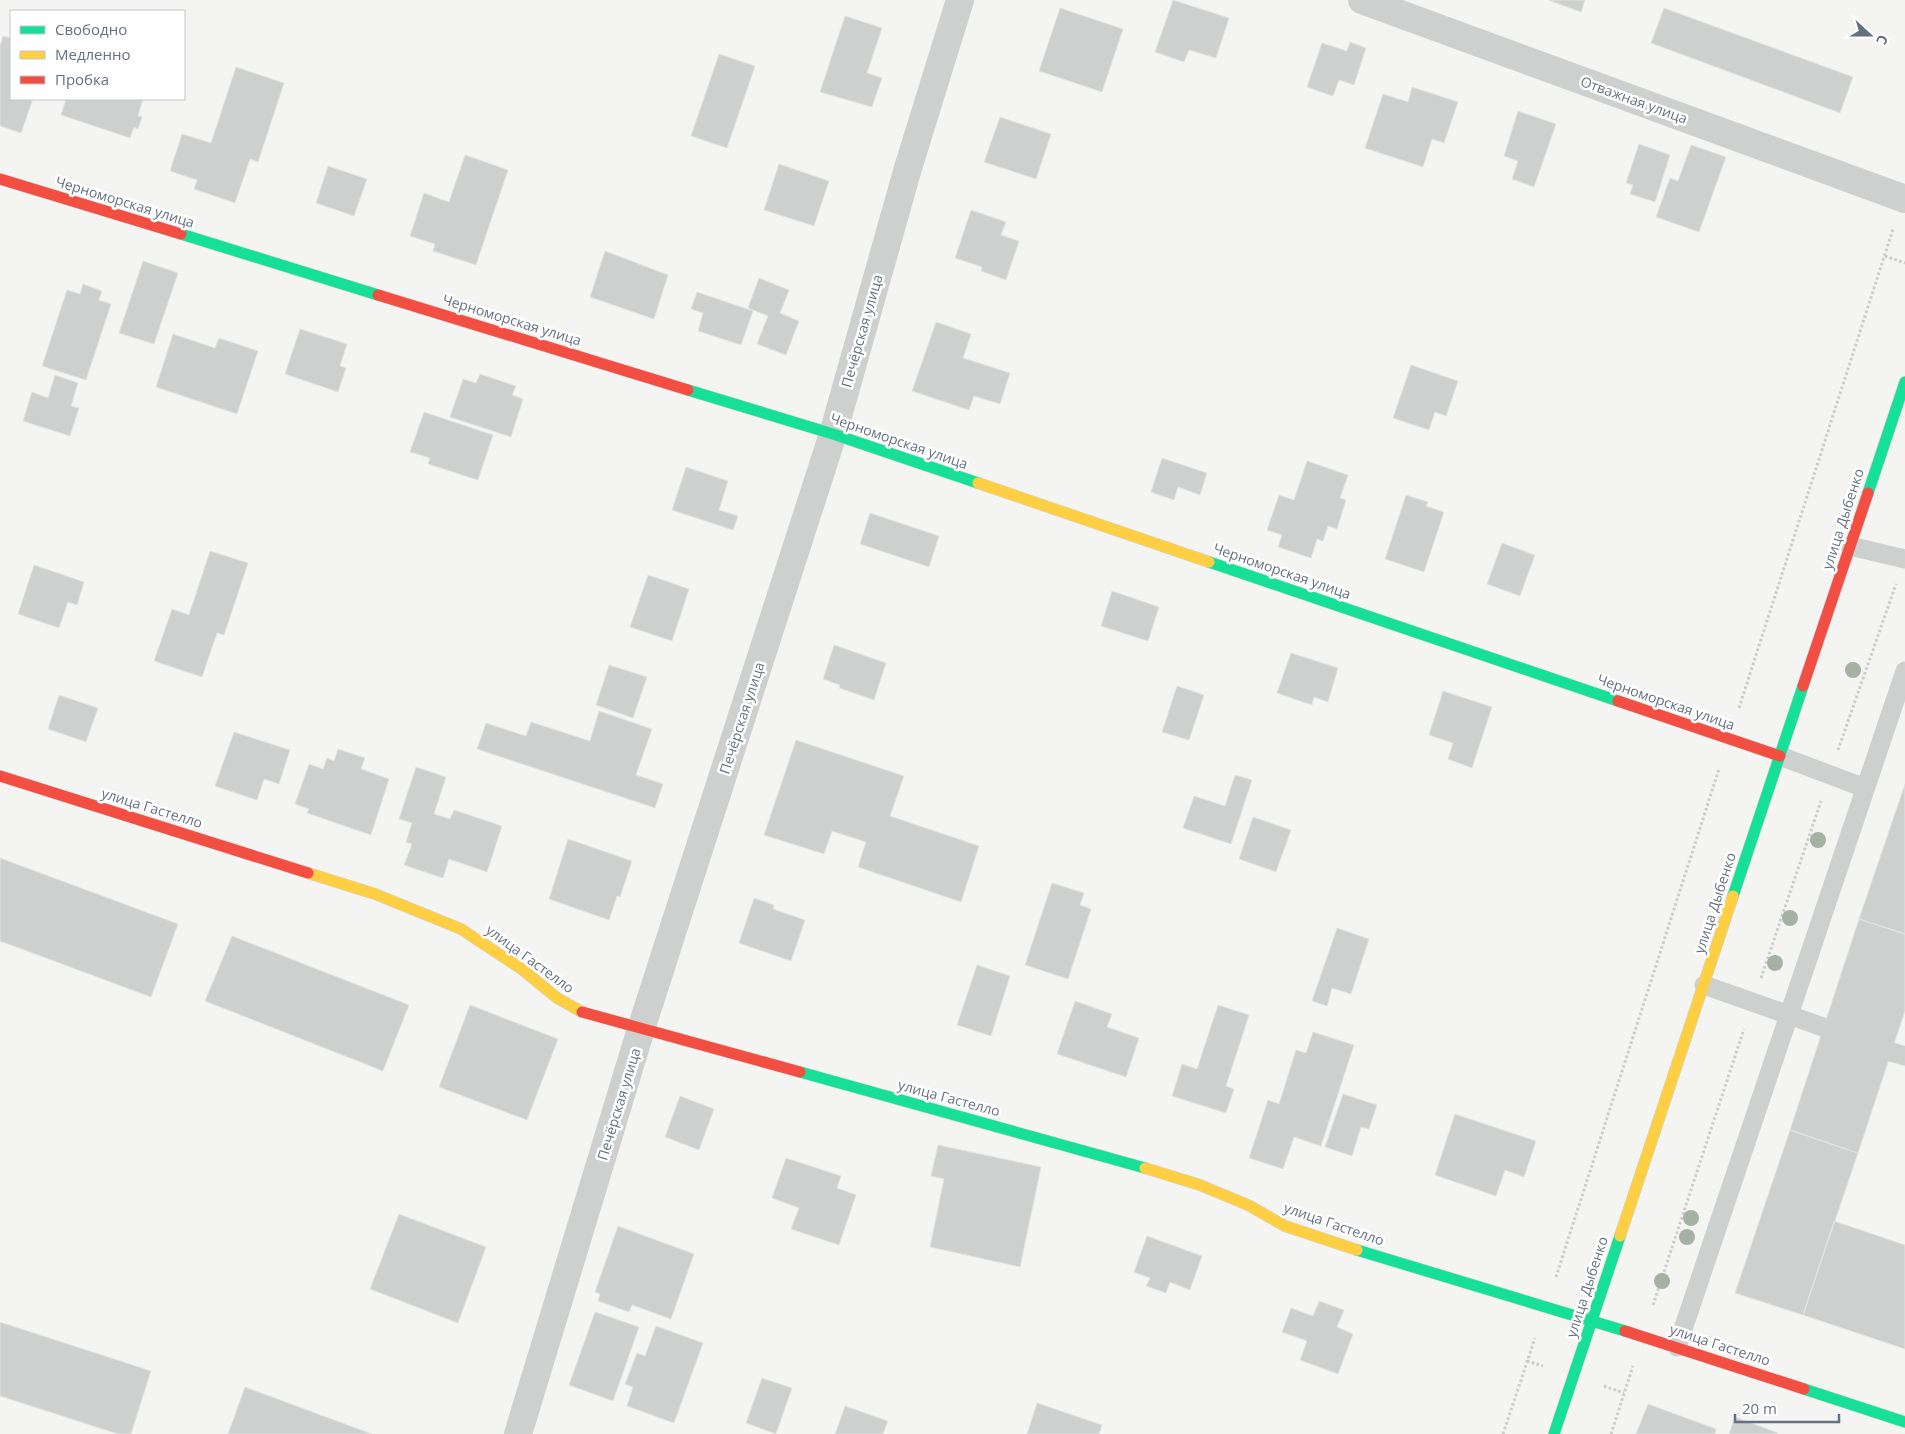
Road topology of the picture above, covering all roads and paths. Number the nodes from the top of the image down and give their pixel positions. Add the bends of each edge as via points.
1 (960, 0) edge
2 (1362, 0) edge
3 (0, 179) edge
4 (1903, 199) edge
5 (1884, 256) junction
6 (1905, 263) edge
7 (1905, 382) edge
8 (833, 434) junction
9 (1850, 546) junction
10 (1905, 559) edge
11 (1905, 670) edge
12 (1729, 739) junction
13 (1780, 756) junction
14 (1830, 775) junction
15 (0, 776) edge
16 (1865, 788) junction
17 (1704, 985) junction
18 (1753, 1002) junction
19 (1787, 1015) junction
20 (1823, 1027) dead end
21 (641, 1028) junction
22 (1546, 1306) junction
23 (1592, 1320) junction
24 (1643, 1336) junction
25 (1677, 1347) junction
26 (1905, 1422) edge
27 (525, 1432) edge
28 (1502, 1434) edge
29 (1554, 1434) edge
30 (1611, 1434) edge

1 - 8 street, Печёрская улица via 908,168
2 - 4 street, Отважная улица
3 - 8 street, Черноморская улица
4 - 5 path
5 - 6 path
5 - 12 path
7 - 9 street, улица Дыбенко
8 - 12 street, Черноморская улица
8 - 21 street, Печёрская улица
9 - 10 lane
9 - 13 street, улица Дыбенко
10 - 14 path
11 - 16 lane
12 - 13 street, Черноморская улица
12 - 22 path
13 - 14 lane
13 - 17 street, улица Дыбенко
14 - 16 lane
14 - 18 path
15 - 21 street, улица Гастелло via 375,894 461,929 578,1011
16 - 19 lane
17 - 18 lane
17 - 23 street, улица Дыбенко
18 - 19 lane
18 - 24 path
19 - 20 lane
19 - 25 lane
21 - 22 street, улица Гастелло via 1153,1170 1248,1205 1284,1226
21 - 27 street, Печёрская улица
22 - 23 street, улица Гастелло
22 - 28 path
23 - 24 street, улица Гастелло
23 - 29 street, улица Дыбенко
24 - 25 street, улица Гастелло
24 - 30 path
25 - 26 street, улица Гастелло

